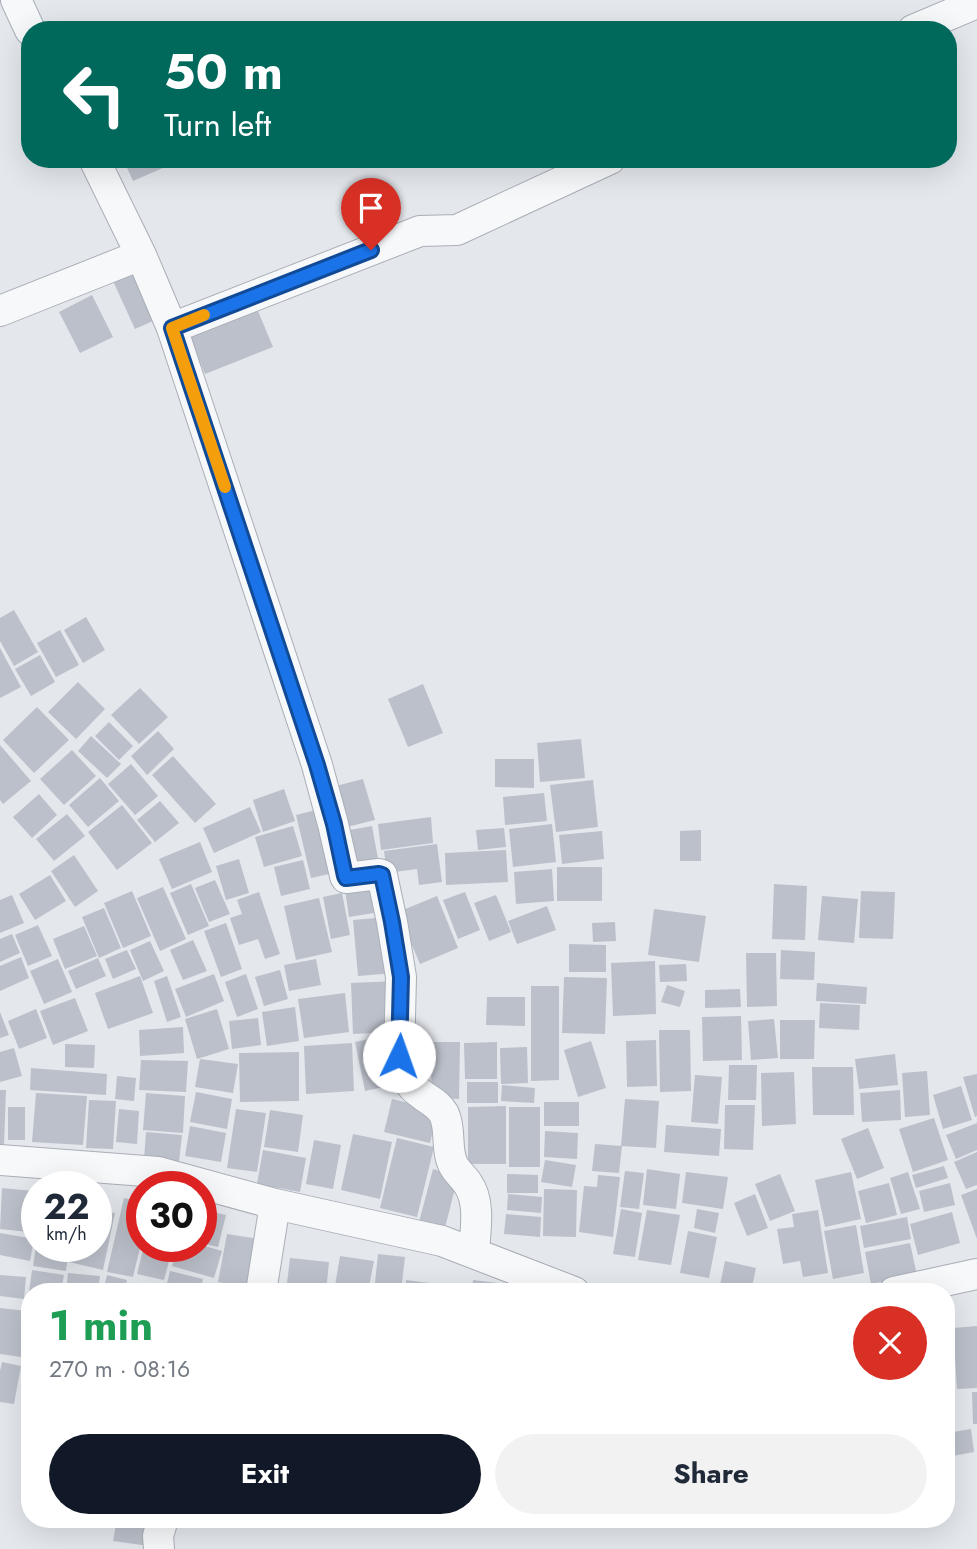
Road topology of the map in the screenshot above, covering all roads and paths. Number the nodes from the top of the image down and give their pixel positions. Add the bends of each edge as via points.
1 (16, 0) edge
2 (977, 4) edge
3 (26, 21) edge
4 (935, 21) edge
5 (98, 168) edge
6 (591, 168) edge
7 (141, 255) junction
8 (0, 311) edge
9 (172, 328) junction
10 (0, 1160) edge
11 (275, 1204) junction
12 (474, 1253) junction
13 (977, 1274) edge
14 (262, 1283) edge
15 (551, 1283) edge
16 (936, 1283) edge
17 (160, 1528) edge
18 (159, 1549) edge

1 - 3 street
2 - 4 street
5 - 7 street
6 - 9 street via 457,230 420,231
7 - 8 street
7 - 9 street
9 - 12 street via 317,765 345,876 382,875 401,977 400,1064 408,1083 436,1102 445,1115 453,1166 475,1200
10 - 11 street via 158,1172
11 - 12 street via 442,1241
11 - 14 street
12 - 15 street
13 - 16 street
17 - 18 street

